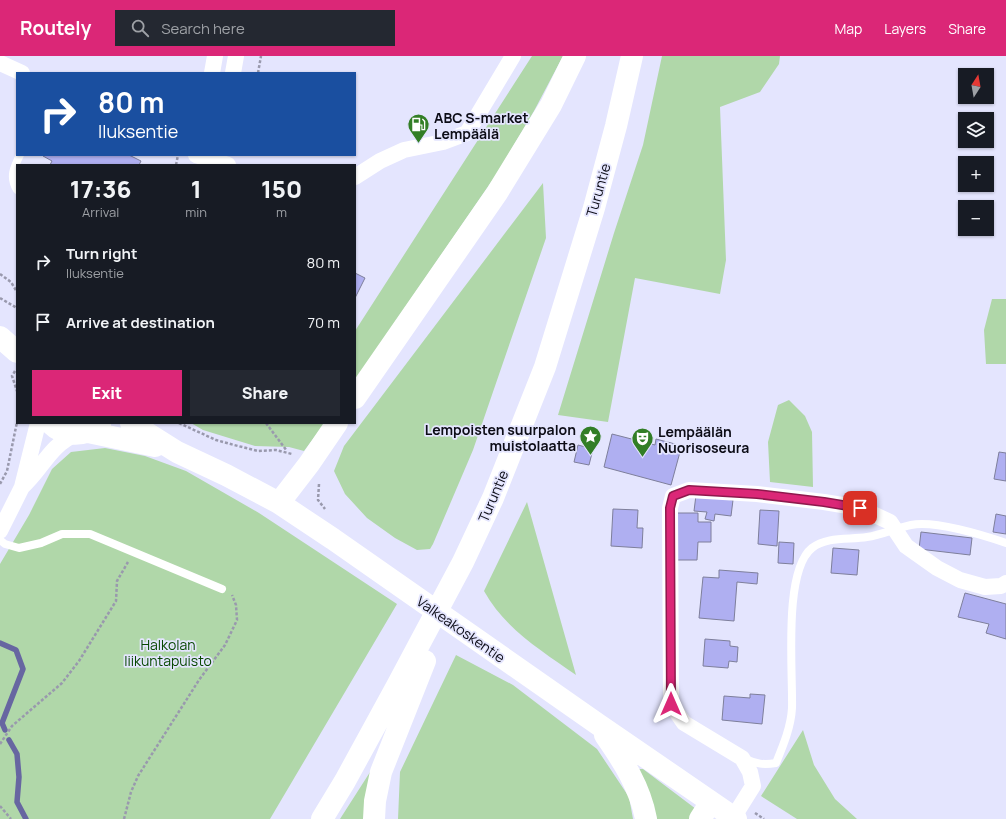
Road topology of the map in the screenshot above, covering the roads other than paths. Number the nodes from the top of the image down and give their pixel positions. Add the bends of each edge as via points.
1 (215, 56) edge
2 (236, 56) edge
3 (513, 56) edge
4 (575, 56) edge
5 (632, 56) edge
6 (0, 62) edge
7 (20, 72) edge
8 (212, 72) edge
9 (233, 72) edge
10 (20, 156) edge
11 (200, 156) edge
12 (221, 162) edge
13 (356, 176) edge
14 (16, 188) edge
15 (0, 325) edge
16 (16, 333) edge
17 (0, 337) edge
18 (16, 351) edge
19 (356, 397) edge
20 (38, 424) edge
21 (52, 424) edge
22 (133, 424) edge
23 (336, 424) edge
24 (89, 430) edge
25 (177, 452) junction
26 (22, 487) junction
27 (279, 503) junction
28 (894, 530) junction
29 (0, 531) edge
30 (0, 540) edge
31 (1006, 542) edge
32 (463, 562) junction
33 (1006, 584) edge
34 (222, 588) road end
35 (599, 725) junction
36 (742, 758) junction
37 (705, 810) edge
38 (734, 818) edge
39 (322, 819) edge
40 (374, 819) edge
41 (646, 819) edge

1 - 8 street
2 - 9 street
3 - 13 street via 467,133 449,140 404,150
4 - 19 main road via 551,105 497,193
5 - 32 main road, Turuntie via 594,208 545,367 493,498
6 - 7 street
10 - 14 lane via 12,178
11 - 12 street
15 - 16 main road
17 - 18 main road
20 - 26 street
21 - 24 main road, Valkeakoskentie via 64,432
22 - 25 main road, Valkeakoskentie
23 - 27 main road
24 - 25 main road, Valkeakoskentie
24 - 26 street via 58,444 33,477
25 - 27 main road, Valkeakoskentie
26 - 29 street
27 - 35 main road, Valkeakoskentie
28 - 31 lane via 922,524 962,530
28 - 33 street via 906,546 937,568 960,580 985,586
28 - 36 lane via 824,543 812,548 803,558 795,584 791,648 792,709 785,741 776,763 755,764
28 - 36 street via 890,522 860,508 824,502 757,494 689,490 673,496 670,508 671,704 684,723
30 - 34 lane via 19,548 41,543 62,534 90,534
32 - 39 main road, Turuntie
32 - 40 main road via 381,772
35 - 37 main road, Valkeakoskentie
35 - 41 main road via 624,762 640,795
36 - 38 street via 750,772 753,786
37 - 38 main road, Valkeakoskentie

